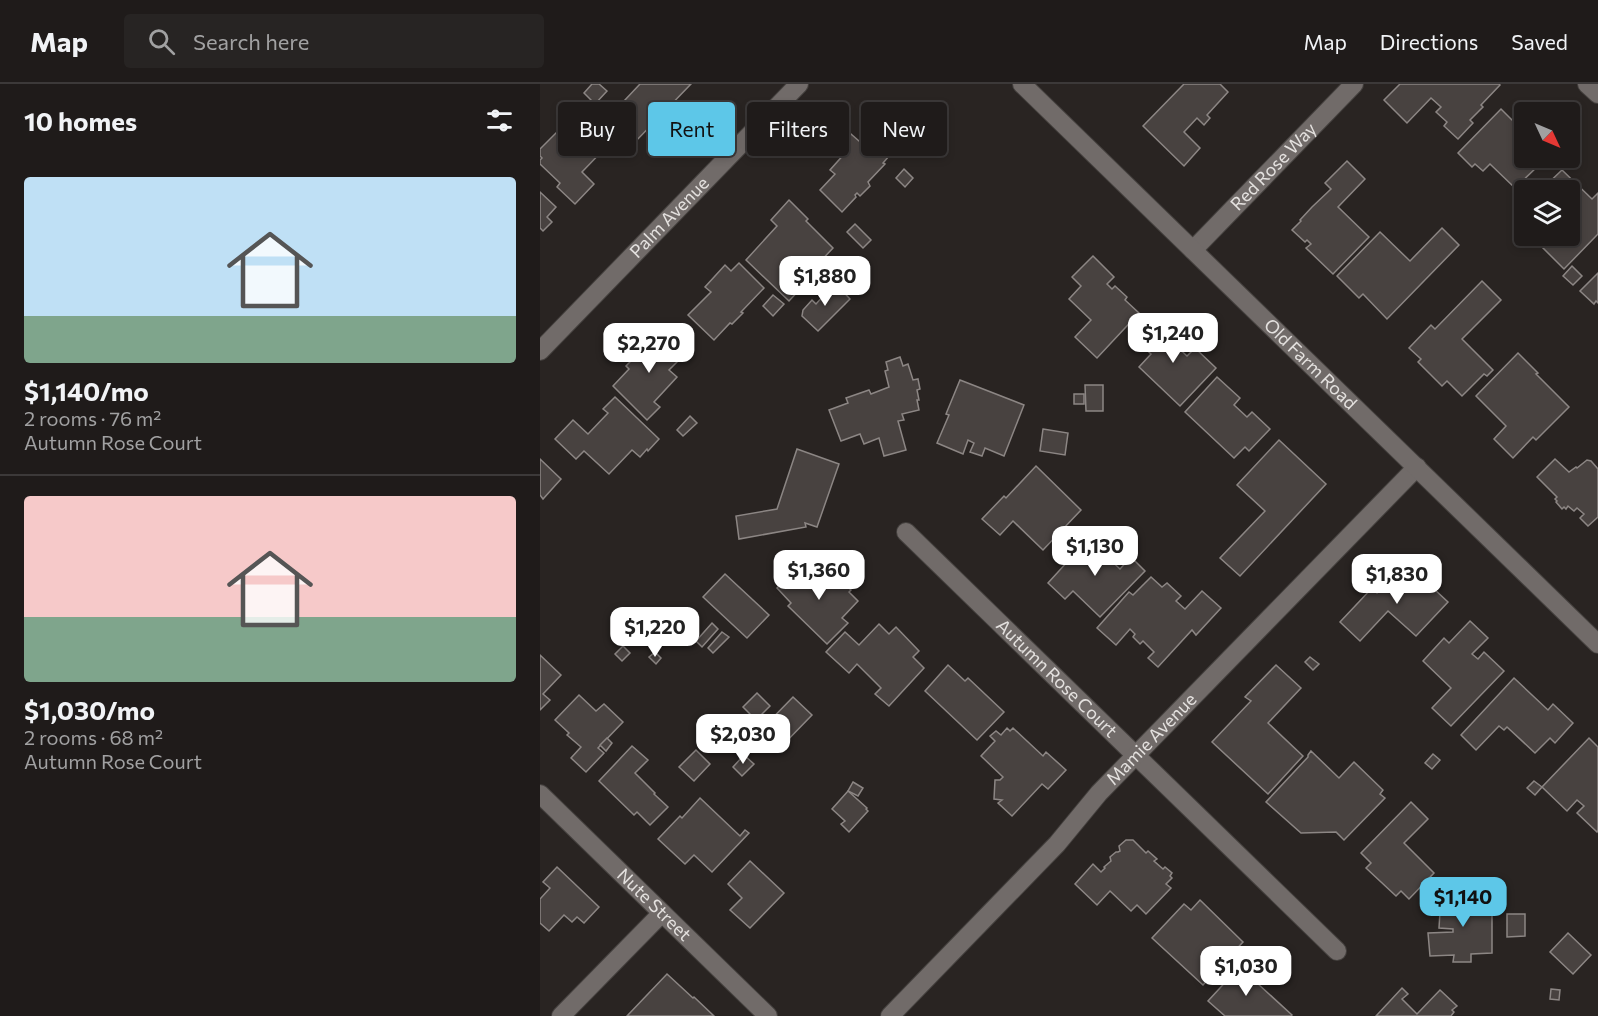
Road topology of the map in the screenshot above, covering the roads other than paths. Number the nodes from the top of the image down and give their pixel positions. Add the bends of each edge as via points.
1 (799, 84) edge
2 (1022, 84) edge
3 (1354, 84) edge
4 (1587, 84) edge
5 (1598, 94) edge
6 (1193, 250) junction
7 (540, 351) edge
8 (1417, 467) junction
9 (906, 532) dead end
10 (1598, 644) edge
11 (1136, 755) junction
12 (540, 794) edge
13 (662, 913) junction
14 (1337, 951) dead end
15 (561, 1016) edge
16 (768, 1016) edge
17 (890, 1016) edge

1 - 7 street, Palm Avenue
2 - 6 street, Old Farm Road
3 - 6 street, Red Rose Way
4 - 5 street
6 - 8 street, Old Farm Road
8 - 10 street, Old Farm Road
8 - 11 street, Mamie Avenue
9 - 11 street, Autumn Rose Court
11 - 14 street, Autumn Rose Court
11 - 17 street, Mamie Avenue via 1057,844
12 - 13 street, Nute Street
13 - 15 street
13 - 16 street, Nute Street

